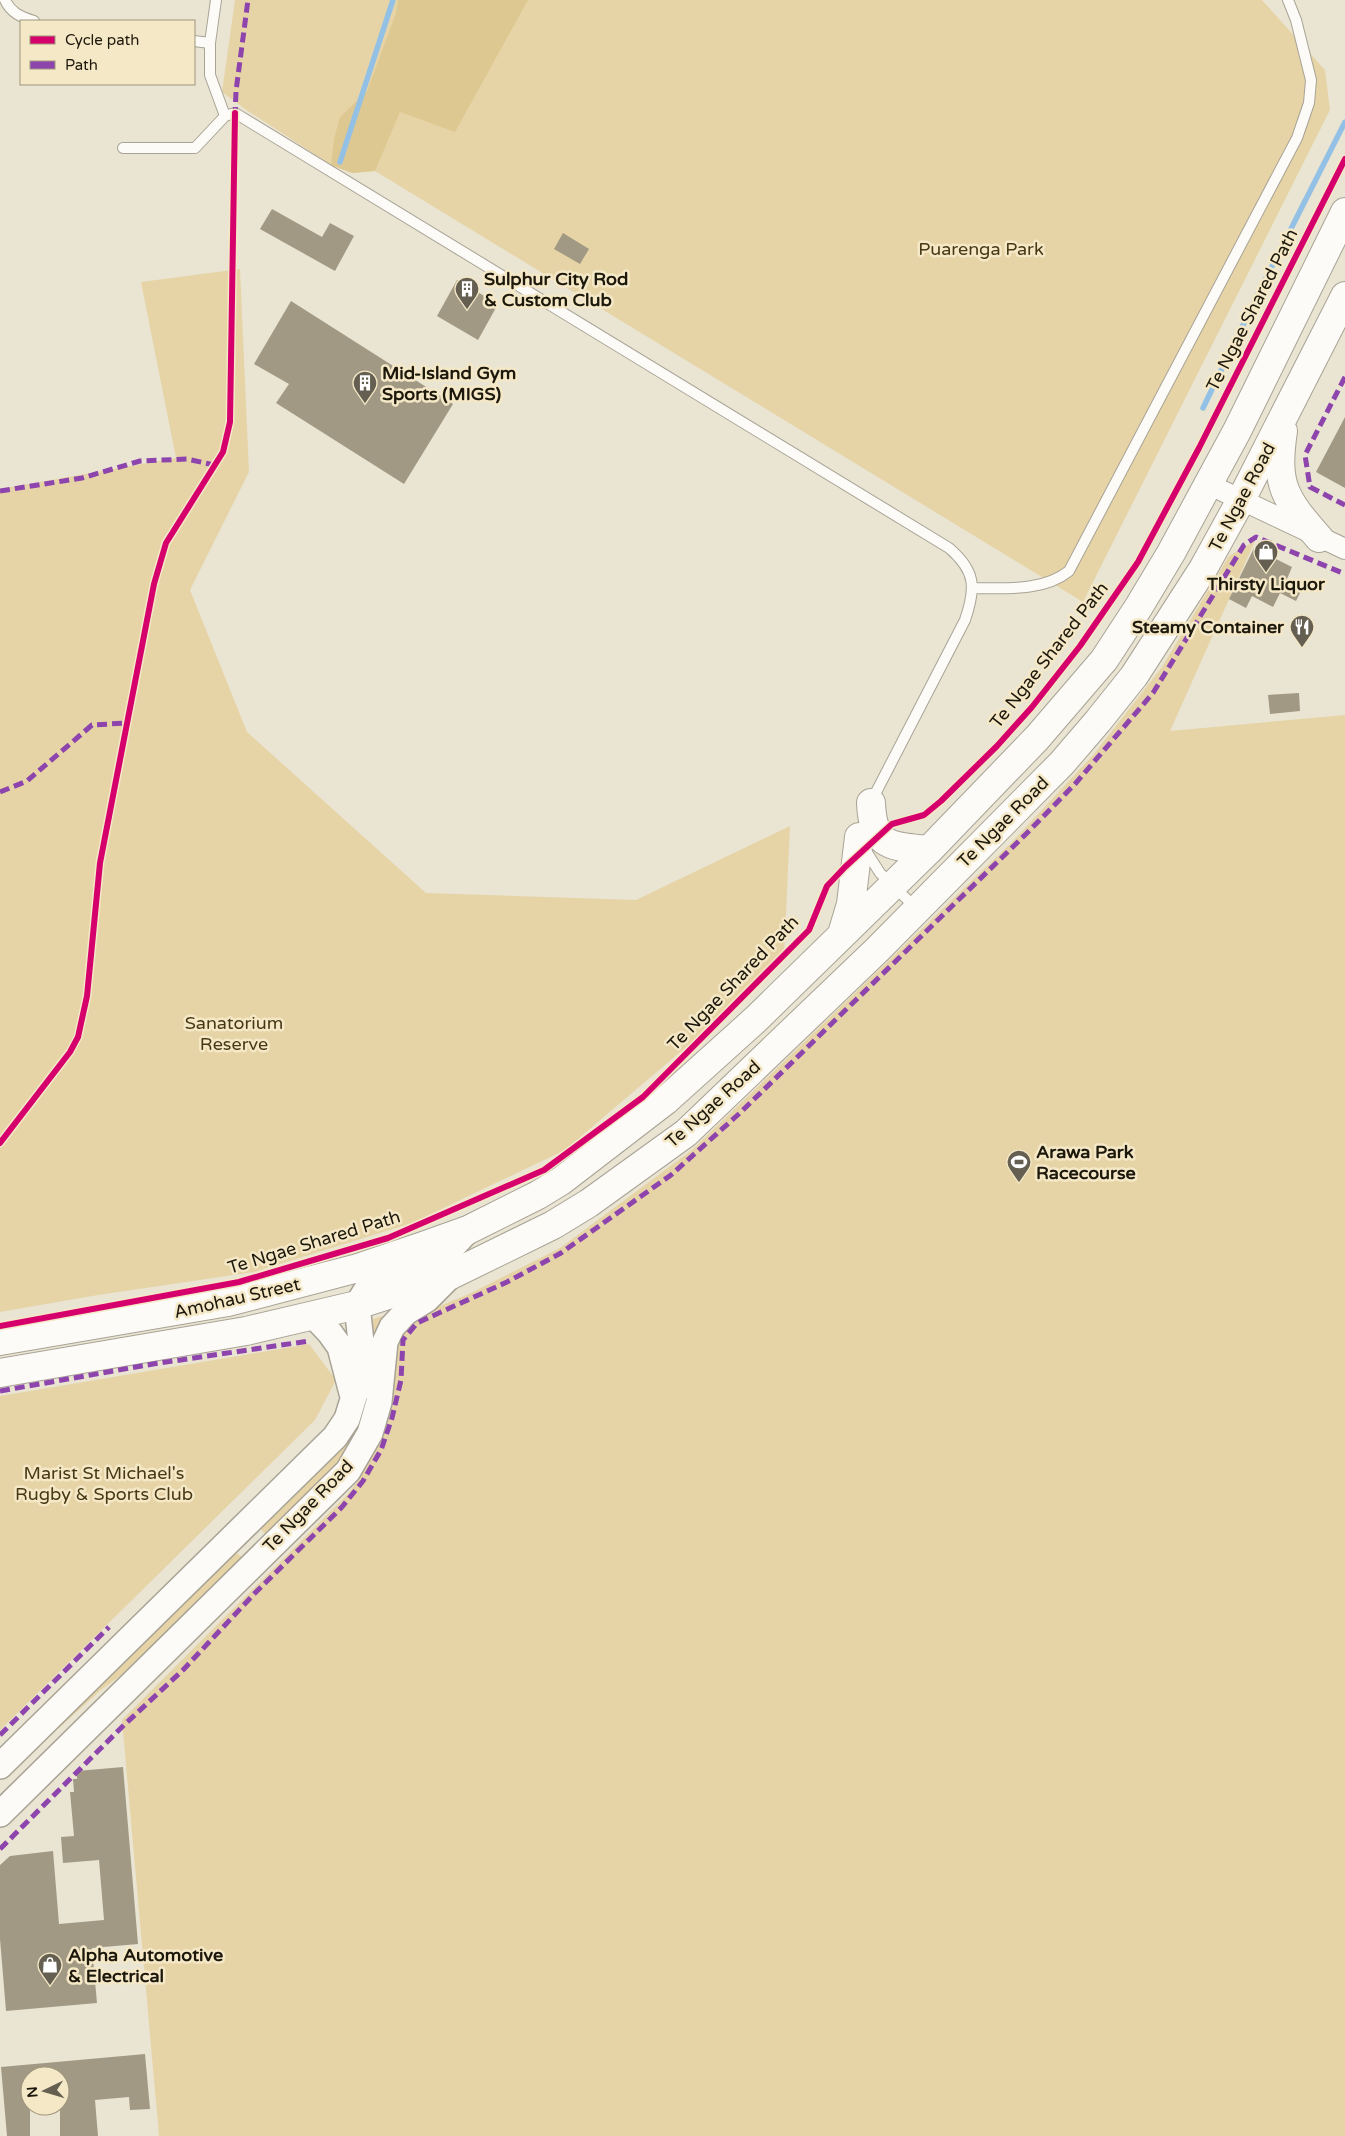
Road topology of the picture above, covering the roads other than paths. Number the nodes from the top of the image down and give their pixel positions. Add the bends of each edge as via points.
1 (5, 0) edge
2 (216, 0) edge
3 (1288, 0) edge
4 (32, 20) edge
5 (195, 41) edge
6 (210, 43) junction
7 (224, 116) junction
8 (123, 148) dead end
9 (1345, 212) edge
10 (1345, 296) edge
11 (1286, 412) junction
12 (1208, 484) junction
13 (1241, 500) junction
14 (1320, 538) junction
15 (1345, 549) edge
16 (972, 588) junction
17 (862, 822) junction
18 (929, 850) junction
19 (893, 886) junction
20 (917, 909) junction
21 (841, 936) junction
22 (468, 1230) junction
23 (451, 1275) junction
24 (357, 1305) junction
25 (313, 1316) junction
26 (0, 1341) edge
27 (0, 1372) edge
28 (354, 1400) junction
29 (239, 1531) junction
30 (261, 1556) junction
31 (39, 1727) junction
32 (63, 1751) junction
33 (0, 1766) edge
34 (0, 1814) edge

1 - 4 lane via 10,10
2 - 6 lane
3 - 16 lane via 1311,80 1309,103 1297,138 1069,571 1060,579 1018,589
5 - 6 lane
6 - 7 lane via 210,74
7 - 8 lane via 194,148
7 - 16 lane via 236,113 949,548 967,566
9 - 12 main road, Te Ngae Road
10 - 11 main road, Te Ngae Road
11 - 13 main road, Te Ngae Road
11 - 14 main road via 1279,459 1283,487 1294,509
12 - 13 street
12 - 18 main road, Te Ngae Road via 1157,577 1104,660 1037,738
13 - 14 street
13 - 20 main road, Te Ngae Road via 1203,569 1134,676 1062,763
14 - 15 street
16 - 17 lane via 965,620
17 - 18 main road via 876,828 885,842 893,846
17 - 19 lane via 870,860
17 - 21 main road via 851,904
18 - 19 main road, Te Ngae Road
19 - 20 lane
19 - 21 main road, Te Ngae Road
20 - 23 main road, Te Ngae Road via 686,1133 574,1212
21 - 22 main road, Te Ngae Road via 665,1101 603,1150 538,1195
22 - 24 street, Te Ngae Road via 443,1258 379,1280 367,1289
22 - 26 main road, Amohau Street via 358,1268 228,1302
23 - 24 main road, Amohau Street
23 - 30 street, Te Ngae Road via 427,1299 406,1312 384,1342 379,1402 370,1433 348,1471
24 - 25 main road, Amohau Street
24 - 28 street, Te Ngae Road via 362,1351
25 - 27 main road, Amohau Street via 246,1331
25 - 28 street via 340,1347
28 - 29 street, Te Ngae Road via 335,1437
29 - 30 street
29 - 31 street, Te Ngae Road
30 - 32 street, Te Ngae Road
31 - 32 street
31 - 33 street, Te Ngae Road
32 - 34 street, Te Ngae Road

